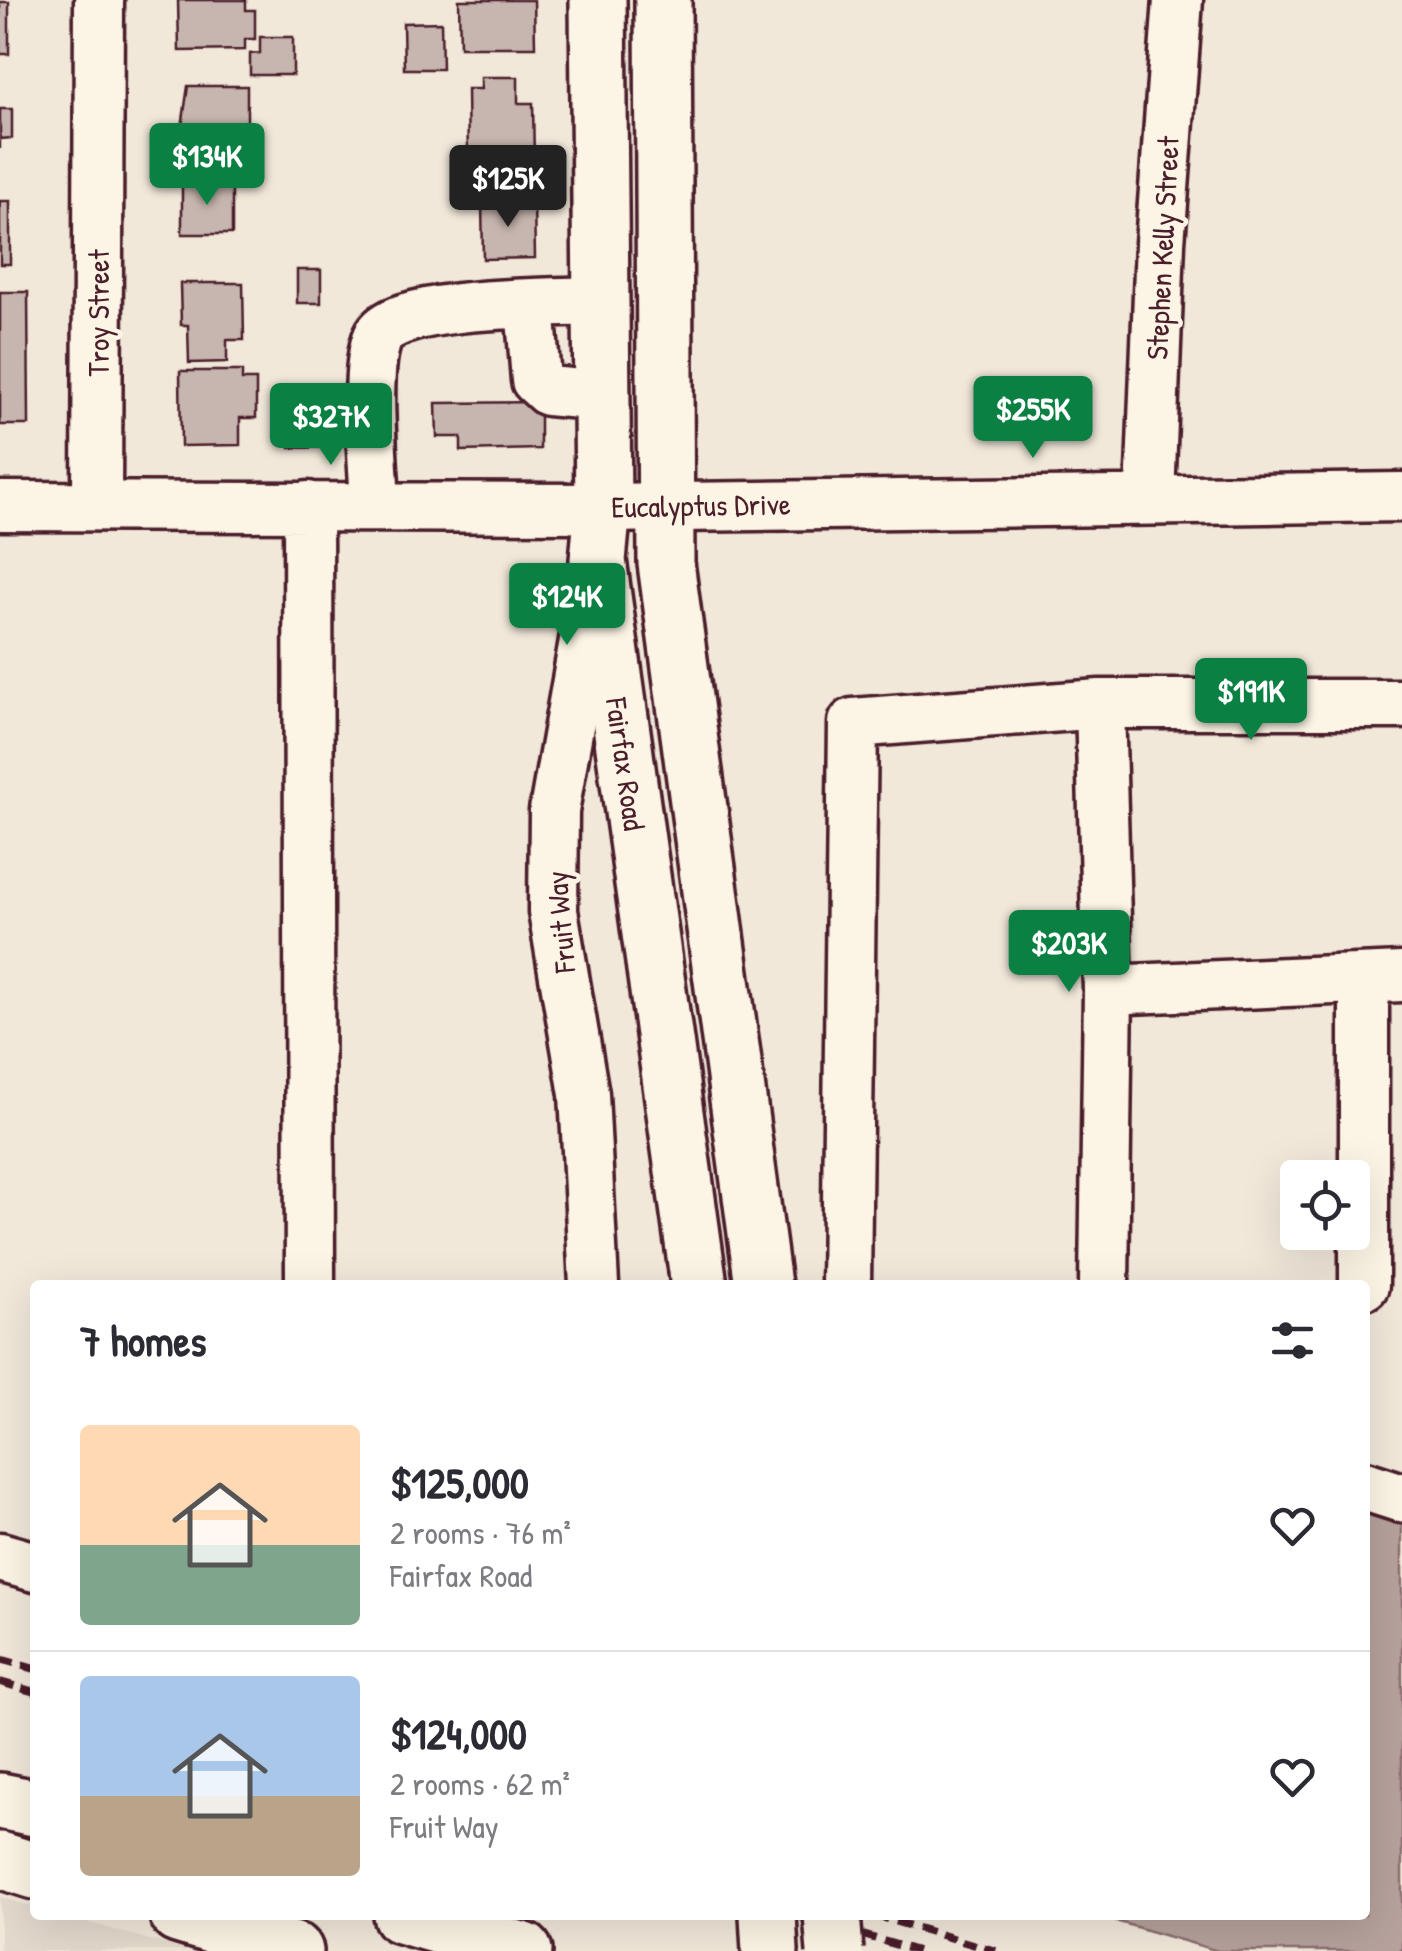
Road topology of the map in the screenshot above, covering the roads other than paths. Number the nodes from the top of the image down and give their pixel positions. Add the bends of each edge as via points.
1 (98, 0) edge
2 (598, 0) edge
3 (663, 0) edge
4 (1178, 0) edge
5 (601, 301) junction
6 (530, 305) junction
7 (602, 396) junction
8 (1150, 497) junction
9 (1402, 497) edge
10 (97, 505) junction
11 (0, 506) edge
12 (308, 506) junction
13 (375, 506) junction
14 (664, 506) junction
15 (603, 508) junction
16 (598, 560) junction
17 (1100, 704) junction
18 (1402, 704) edge
19 (1383, 978) edge
20 (1108, 990) junction
21 (310, 1280) edge
22 (594, 1280) edge
23 (698, 1280) edge
24 (762, 1280) edge
25 (846, 1280) edge
26 (1104, 1280) edge
27 (1364, 1280) edge
28 (1370, 1488) edge
29 (1402, 1498) edge
30 (0, 1557) edge
31 (30, 1566) edge
32 (0, 1801) edge
33 (30, 1807) edge
34 (0, 1860) edge
35 (30, 1869) edge
36 (194, 1920) edge
37 (418, 1920) edge
38 (768, 1920) edge
39 (832, 1920) edge
40 (295, 1951) edge
41 (524, 1951) edge
42 (770, 1951) edge
43 (834, 1951) edge

1 - 10 street, Troy Street
2 - 5 main road, Fairfax Road
3 - 14 main road
4 - 8 street, Stephen Kelly Street
5 - 6 street
5 - 7 main road, Fairfax Road
6 - 7 street via 536,380 548,391
6 - 13 street via 395,319 378,334 372,361
7 - 15 main road, Fairfax Road
8 - 9 street, Eucalyptus Drive
8 - 14 street, Eucalyptus Drive
10 - 11 street, Eucalyptus Drive
10 - 12 street, Eucalyptus Drive
12 - 13 street, Eucalyptus Drive
12 - 21 street
13 - 15 street, Eucalyptus Drive
14 - 15 street, Eucalyptus Drive
14 - 24 main road via 666,563
15 - 16 main road, Fairfax Road
16 - 22 street, Fruit Way via 554,811 553,911 584,1094
16 - 23 main road, Fairfax Road
17 - 18 street
17 - 20 street
17 - 25 street via 853,723
19 - 20 street
19 - 27 street
20 - 26 street
28 - 29 street
30 - 31 street
32 - 33 main road
34 - 35 main road
36 - 40 main road
37 - 41 main road
38 - 42 main road
39 - 43 main road, bridge

